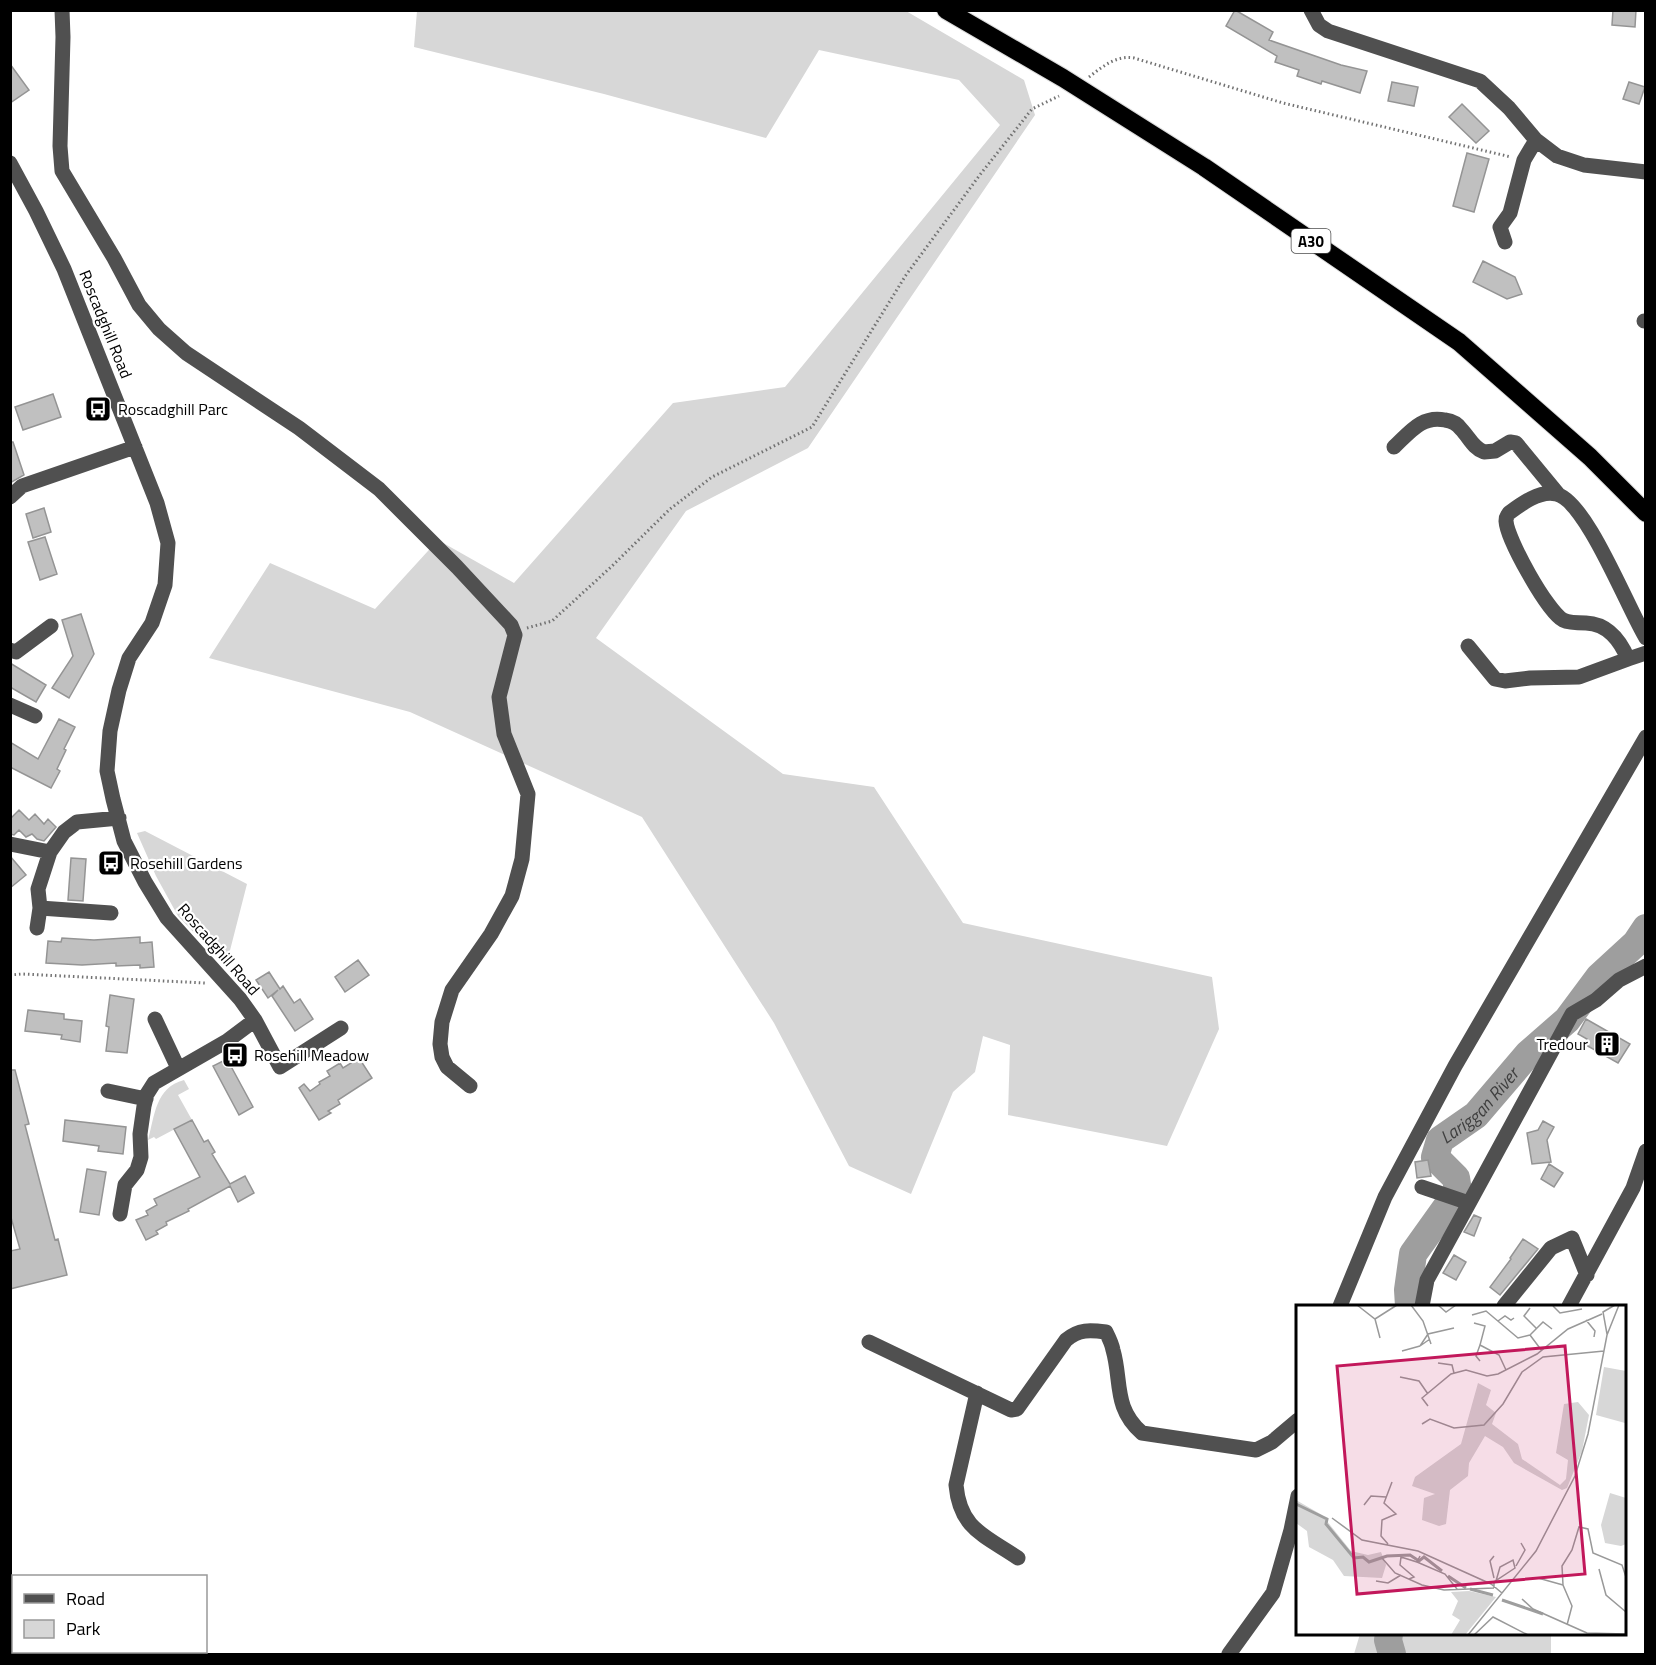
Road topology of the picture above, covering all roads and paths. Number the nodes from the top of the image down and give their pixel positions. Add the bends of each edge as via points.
1 (62, 10) edge
2 (946, 10) edge
3 (1311, 10) edge
4 (1077, 87) junction
5 (1536, 140) junction
6 (1524, 160) junction
7 (12, 170) edge
8 (1646, 172) edge
9 (1505, 242) dead end
10 (135, 447) junction
11 (1394, 447) dead end
12 (1558, 494) junction
13 (10, 496) edge
14 (1646, 513) edge
15 (51, 626) dead end
16 (515, 635) junction
17 (1646, 638) edge
18 (1468, 646) dead end
19 (1646, 653) edge
20 (12, 655) edge
21 (1628, 659) junction
22 (10, 705) edge
23 (35, 716) dead end
24 (1646, 737) edge
25 (119, 818) junction
26 (10, 844) edge
27 (50, 852) junction
28 (40, 908) junction
29 (111, 913) dead end
30 (37, 928) dead end
31 (1646, 966) edge
32 (10, 975) edge
33 (225, 984) junction
34 (154, 1019) dead end
35 (255, 1020) junction
36 (341, 1028) dead end
37 (178, 1068) junction
38 (470, 1086) dead end
39 (108, 1091) dead end
40 (146, 1098) junction
41 (1646, 1151) edge
42 (1422, 1187) dead end
43 (1466, 1204) junction
44 (120, 1214) dead end
45 (1587, 1275) junction
46 (1340, 1305) edge
47 (1422, 1305) edge
48 (1505, 1305) edge
49 (1570, 1305) edge
50 (869, 1342) dead end
51 (977, 1393) junction
52 (1296, 1422) edge
53 (1296, 1506) edge
54 (1018, 1558) dead end
55 (1229, 1654) edge

1 - 16 street via 62,171 139,304 186,353 299,428 379,489 465,575 511,625
2 - 4 highway, A30
3 - 5 street via 1319,25 1328,31 1480,81
4 - 6 path via 1105,65 1124,57 1134,58 1283,103
4 - 14 highway, A30 via 1204,167 1459,342 1590,457
4 - 16 path via 1032,109 979,176 906,275 812,427 712,477 670,509 552,621 530,626
5 - 6 street
5 - 8 street via 1557,156 1584,165
6 - 9 street via 1510,213 1500,227
7 - 10 street, Roscadghill Road via 64,269
10 - 13 street via 22,486
10 - 25 street, Roscadghill Road via 158,503 168,543 168,563 152,623 129,658 110,731 108,771
11 - 12 street via 1420,423 1434,419 1449,421 1459,426 1484,453 1516,443
12 - 17 street via 1569,501 1588,525
12 - 21 street via 1544,494 1515,508 1507,516 1508,530 1536,587 1558,615 1563,620 1600,626 1621,643
15 - 20 street
16 - 38 street via 499,697 504,734 528,794 522,859 512,896 452,990 442,1022 442,1057 447,1067
18 - 21 street via 1495,679 1505,681 1579,677
19 - 21 street
22 - 23 street
24 - 46 street via 1455,1066 1385,1197
25 - 27 street via 76,822
25 - 33 street, Roscadghill Road via 124,840 167,918
26 - 27 street
27 - 28 street via 38,889
28 - 29 street
28 - 30 street
31 - 43 street via 1618,980 1596,1000 1572,1014
32 - 33 path
33 - 35 street, Roscadghill Road
34 - 37 street
35 - 36 street, Roscadghill Road via 280,1067
35 - 37 street via 227,1041
37 - 40 street via 154,1083
39 - 40 street
40 - 44 street via 141,1157 137,1170 124,1185
41 - 45 street via 1633,1188
42 - 43 street
43 - 47 street via 1427,1280
45 - 48 street via 1572,1238 1551,1248
45 - 49 street
50 - 51 street
51 - 52 street via 1011,1410 1017,1409 1066,1340 1076,1331 1092,1330 1106,1332 1114,1351 1120,1400 1142,1433 1256,1450
51 - 54 street via 956,1485 957,1499 971,1527
53 - 55 street via 1273,1593

